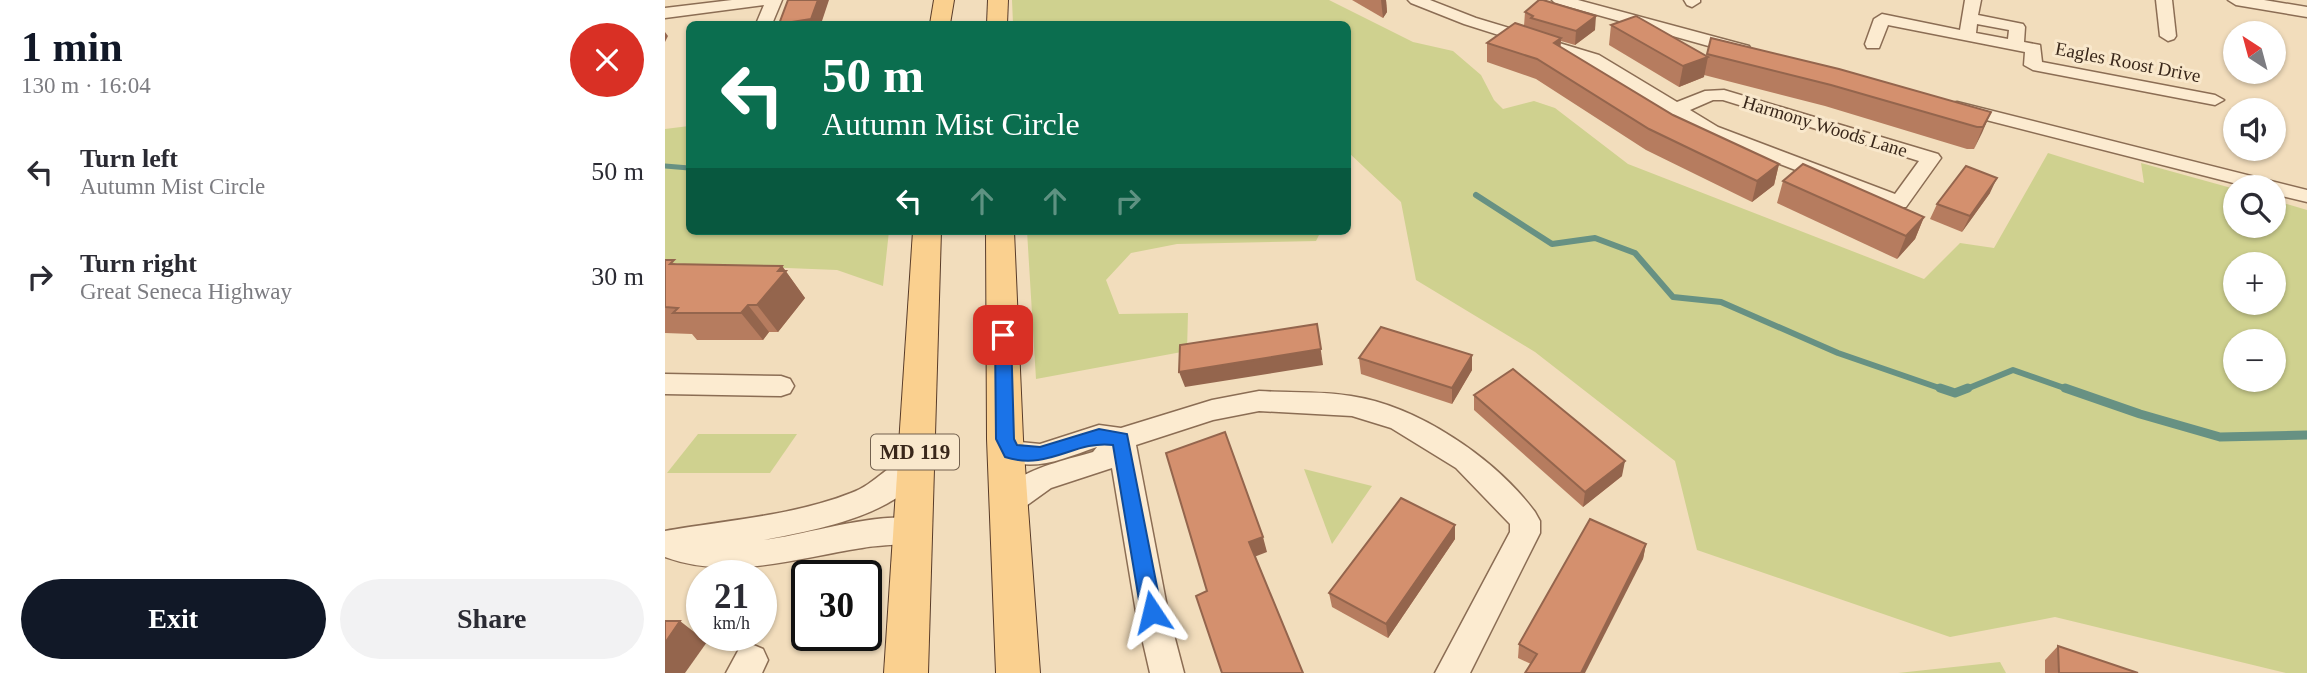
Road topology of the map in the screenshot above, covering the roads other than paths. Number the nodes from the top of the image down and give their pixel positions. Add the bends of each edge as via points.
1 (771, 0) edge
2 (944, 0) edge
3 (998, 0) edge
4 (1416, 0) edge
5 (1560, 0) edge
6 (1973, 0) edge
7 (2164, 0) edge
8 (2236, 0) edge
9 (2307, 12) edge
10 (665, 13) edge
11 (1970, 18) junction
12 (765, 21) edge
13 (940, 21) edge
14 (997, 21) edge
15 (1967, 36) junction
16 (2168, 36) dead end
17 (1873, 44) dead end
18 (2015, 46) junction
19 (1760, 55) edge
20 (2215, 100) dead end
21 (1935, 101) edge
22 (1675, 109) junction
23 (2226, 175) edge
24 (2286, 190) edge
25 (2307, 196) edge
26 (927, 235) edge
27 (1000, 235) edge
28 (781, 386) dead end
29 (669, 388) edge
30 (1005, 439) junction
31 (1121, 439) junction
32 (915, 464) junction
33 (1009, 502) junction
34 (915, 530) junction
35 (665, 545) edge
36 (906, 673) edge
37 (1018, 673) edge
38 (1167, 673) edge
39 (1452, 673) edge

1 - 10 street
1 - 12 street
2 - 13 main road
3 - 14 main road
4 - 22 street, Harmony Woods Lane via 1593,59
5 - 19 street
6 - 11 street
7 - 16 street
8 - 9 street
11 - 15 street
11 - 18 street via 2017,27
15 - 17 street via 1882,19
15 - 18 street
18 - 20 street, Eagles Roost Drive via 2034,50 2033,65
21 - 23 street
22 - 22 street, Harmony Woods Lane via 1723,136 1899,203 1931,158 1724,95 1711,95
24 - 25 street
26 - 32 main road, MD 119
27 - 30 main road
28 - 29 street
30 - 31 street via 1012,452 1040,455 1099,436
30 - 33 main road
31 - 33 street via 1103,460 1042,479
31 - 38 street
31 - 39 street via 1212,410 1259,401 1301,402 1352,406 1400,421 1466,460 1517,510 1525,521 1525,533
32 - 34 main road, MD 119
32 - 35 street via 864,502 794,522
33 - 37 main road
34 - 35 street via 753,556
34 - 36 main road, MD 119

